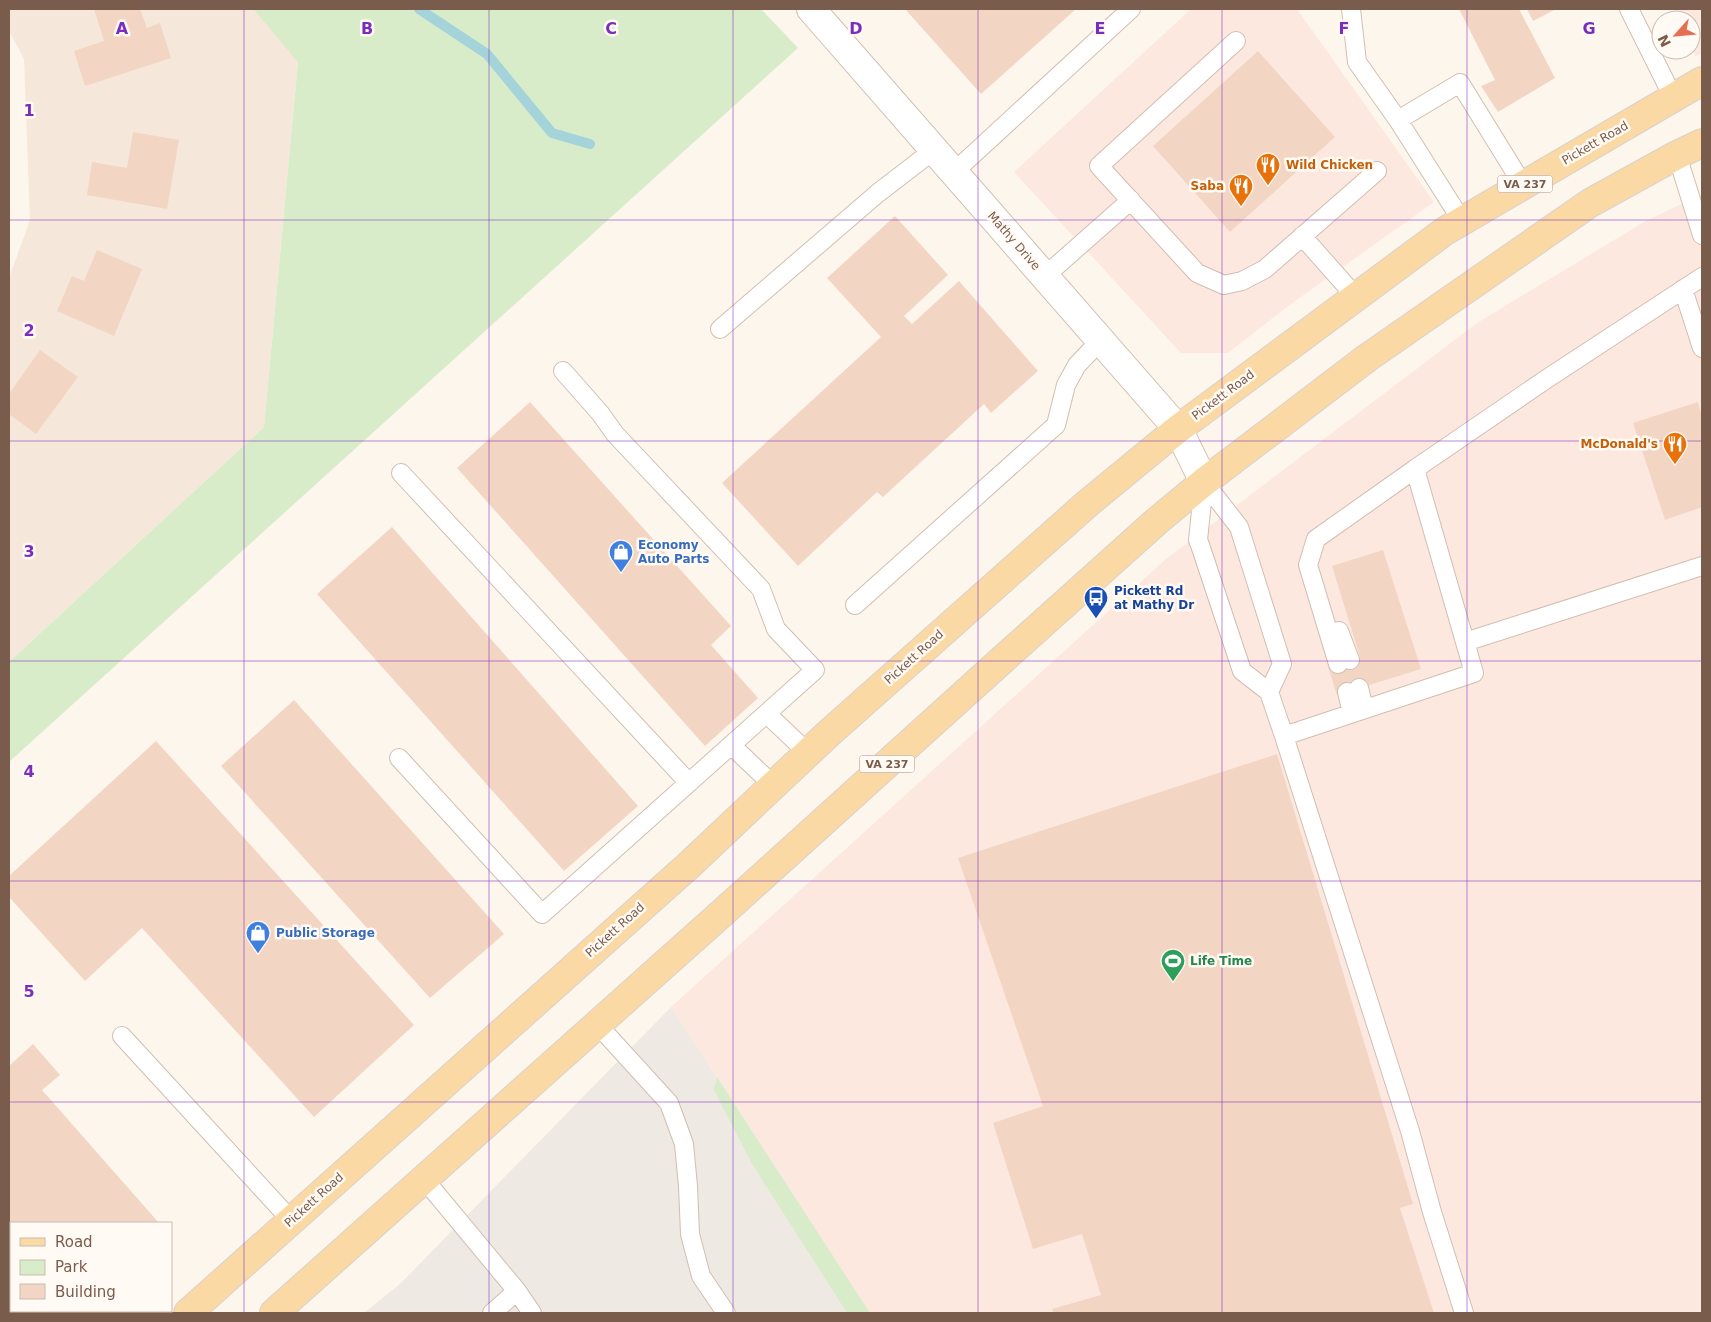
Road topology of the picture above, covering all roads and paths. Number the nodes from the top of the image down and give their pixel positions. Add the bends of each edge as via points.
1 (811, 9) edge
2 (1131, 9) edge
3 (1351, 9) edge
4 (1629, 9) edge
5 (1236, 41) dead end
6 (1702, 81) edge
7 (1674, 96) junction
8 (1398, 120) junction
9 (1702, 143) edge
10 (934, 150) junction
11 (1677, 155) junction
12 (1377, 171) dead end
13 (954, 172) junction
14 (1522, 185) junction
15 (1131, 200) junction
16 (1462, 221) junction
17 (1702, 235) edge
18 (1302, 236) junction
19 (1045, 276) junction
20 (1702, 277) edge
21 (1683, 289) junction
22 (1356, 297) junction
23 (720, 329) dead end
24 (1101, 340) junction
25 (1702, 348) edge
26 (563, 371) dead end
27 (1178, 429) junction
28 (1414, 469) junction
29 (401, 473) dead end
30 (1204, 482) junction
31 (1702, 566) edge
32 (855, 605) dead end
33 (1465, 642) junction
34 (1344, 662) dead end
35 (1353, 690) dead end
36 (1269, 692) junction
37 (1358, 711) junction
38 (767, 714) junction
39 (1284, 736) junction
40 (731, 745) junction
41 (808, 753) junction
42 (399, 758) dead end
43 (689, 783) junction
44 (773, 786) junction
45 (597, 1024) junction
46 (122, 1036) dead end
47 (424, 1179) junction
48 (291, 1220) junction
49 (517, 1291) junction
50 (188, 1313) edge
51 (274, 1313) edge
52 (492, 1313) edge
53 (532, 1313) edge
54 (726, 1313) edge
55 (1464, 1313) edge

1 - 10 street, Mathy Drive
2 - 13 lane
3 - 8 lane via 1357,62
4 - 7 lane
5 - 15 lane via 1099,166
6 - 7 main road, Pickett Road / VA 237
7 - 14 main road, Pickett Road / VA 237
8 - 14 lane via 1460,84
8 - 16 lane
9 - 11 main road, VA 237
10 - 13 street, Mathy Drive
10 - 23 lane
11 - 17 lane
11 - 30 main road, VA 237 via 1590,203 1367,358
12 - 18 lane
13 - 19 street, Mathy Drive
14 - 16 main road, Pickett Road / VA 237
15 - 18 lane via 1197,273 1224,285 1242,281 1265,269
15 - 19 lane
16 - 22 main road, Pickett Road / VA 237
18 - 22 lane
19 - 24 street, Mathy Drive
20 - 21 lane
21 - 25 lane
21 - 28 lane
22 - 27 main road, Pickett Road / VA 237
24 - 27 street, Mathy Drive
24 - 32 lane via 1077,365 1066,386 1056,425
26 - 38 lane via 615,434 761,589 776,629 815,670
27 - 30 street, Mathy Drive
27 - 41 main road, Pickett Road / VA 237 via 1088,503
28 - 33 lane
28 - 34 lane via 1316,539 1308,565
29 - 43 lane
30 - 36 lane via 1198,540 1242,671
30 - 36 lane via 1239,527 1282,664
30 - 45 main road, VA 237
31 - 33 lane
33 - 37 lane via 1474,673
35 - 37 lane
36 - 39 lane
37 - 39 lane
38 - 40 lane
38 - 41 lane
39 - 55 lane
40 - 43 lane
40 - 44 lane
41 - 44 main road, Pickett Road / VA 237
42 - 43 lane via 542,914
44 - 48 main road, Pickett Road / VA 237 via 688,866
45 - 47 main road, VA 237
45 - 54 lane via 669,1103 684,1144 690,1234 701,1276
46 - 48 lane
47 - 49 lane
47 - 51 main road, VA 237
48 - 50 main road, Pickett Road / VA 237
49 - 52 lane
49 - 53 lane

